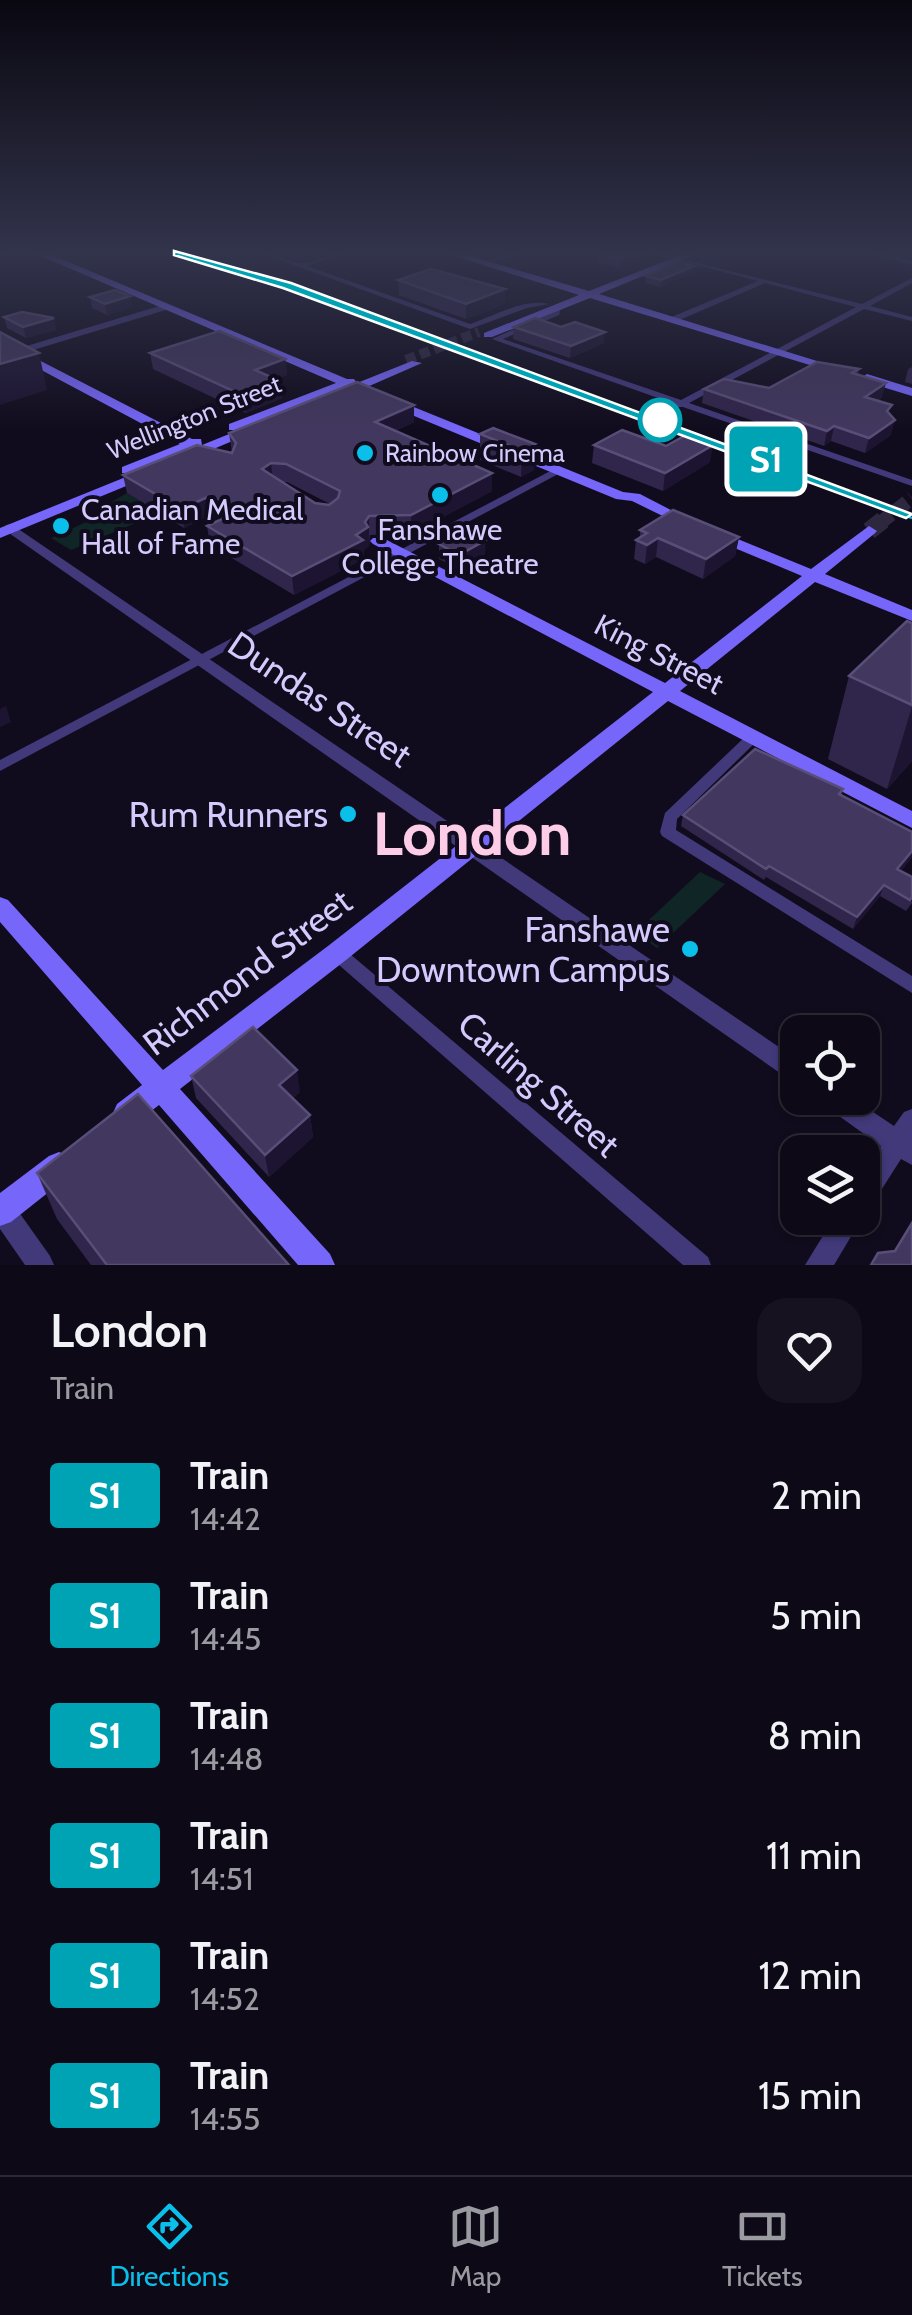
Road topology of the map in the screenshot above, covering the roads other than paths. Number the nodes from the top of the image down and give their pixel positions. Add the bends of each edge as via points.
1 (149, 312) edge
2 (178, 312) edge
3 (429, 312) edge
4 (510, 312) edge
5 (530, 312) edge
6 (544, 312) edge
7 (645, 312) edge
8 (690, 312) edge
9 (851, 312) edge
10 (885, 312) edge
11 (912, 319) edge
12 (672, 320) junction
13 (488, 335) junction
14 (0, 343) edge
15 (779, 351) junction
16 (16, 352) junction
17 (0, 356) edge
18 (411, 362) tunnel mouth
19 (352, 386) junction
20 (912, 392) edge
21 (376, 396) junction
22 (334, 397) junction
23 (679, 405) junction
24 (203, 450) junction
25 (558, 470) junction
26 (912, 483) edge
27 (2, 525) edge
28 (869, 531) tunnel mouth
29 (378, 541) dead end
30 (402, 551) junction
31 (813, 575) junction
32 (912, 616) edge
33 (200, 660) junction
34 (666, 692) junction
35 (753, 737) junction
36 (0, 766) edge
37 (912, 820) edge
38 (471, 846) junction
39 (0, 906) edge
40 (337, 953) junction
41 (912, 985) edge
42 (780, 1061) edge
43 (160, 1086) junction
44 (857, 1115) edge
45 (912, 1120) edge
46 (106, 1130) edge
47 (905, 1148) edge
48 (80, 1150) edge
49 (880, 1177) edge
50 (1, 1211) edge
51 (838, 1235) edge
52 (41, 1265) edge
53 (319, 1265) edge
54 (700, 1265) edge
55 (818, 1265) edge

1 - 16 street
2 - 19 main road
3 - 4 street via 470,327
5 - 13 main road
6 - 13 main road
7 - 12 main road
8 - 12 street
9 - 15 street
10 - 11 street
12 - 15 main road
13 - 23 street
14 - 16 main road
15 - 20 main road
15 - 23 street
16 - 17 street
16 - 24 main road
18 - 19 main road, Wellington Street
19 - 21 main road
19 - 22 main road, Wellington Street
19 - 24 main road, Wellington Street
21 - 22 main road
21 - 25 main road
22 - 24 main road, Wellington Street
23 - 26 street
24 - 27 main road, Wellington Street
25 - 30 street
25 - 31 main road
27 - 33 street, Dundas Street
28 - 31 main road, Richmond Street
29 - 30 main road, King Street
30 - 33 street
30 - 34 main road, King Street
31 - 32 main road
31 - 34 main road, Richmond Street
33 - 36 street
33 - 38 street, Dundas Street
34 - 35 main road, King Street
34 - 38 main road, Richmond Street
35 - 37 main road, King Street
35 - 41 street via 670,817 668,832
38 - 40 main road, Richmond Street
38 - 42 street, Dundas Street
39 - 43 main road
40 - 43 main road, Richmond Street
40 - 54 street, Carling Street
43 - 46 main road, Richmond Street
43 - 53 main road
44 - 47 street
45 - 47 street
47 - 49 street
48 - 50 main road
50 - 52 street
51 - 55 street

